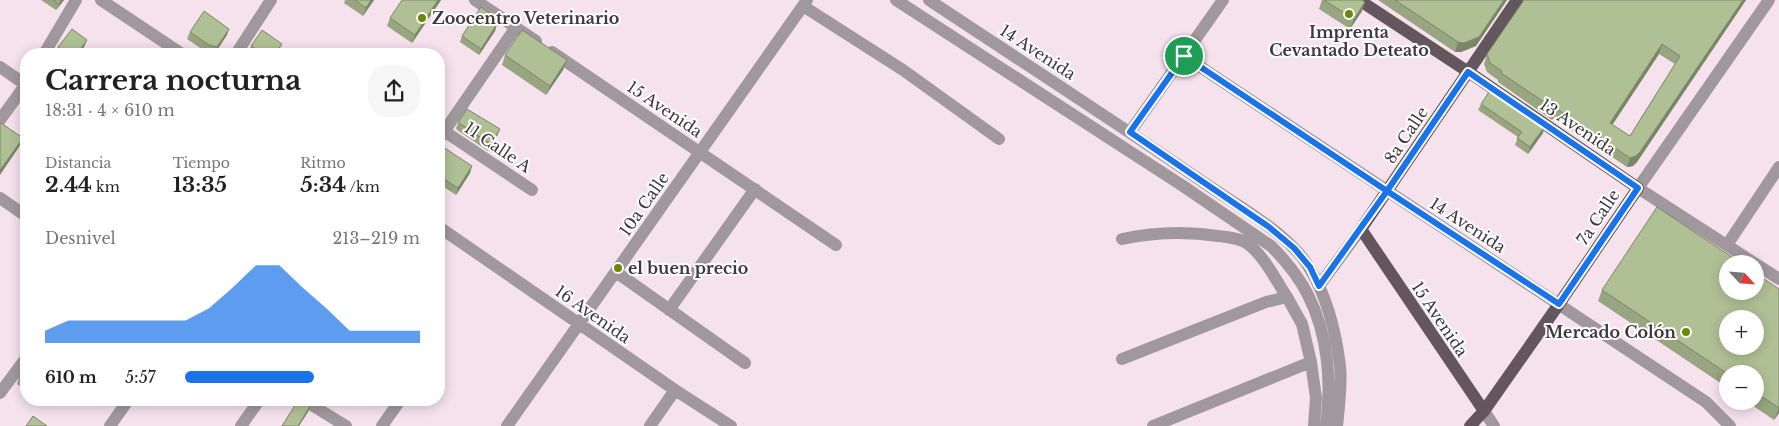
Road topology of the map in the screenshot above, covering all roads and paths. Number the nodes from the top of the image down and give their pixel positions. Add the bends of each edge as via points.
1 (76, 0) edge
2 (101, 0) edge
3 (271, 0) edge
4 (475, 0) edge
5 (896, 0) edge
6 (929, 0) edge
7 (1223, 0) edge
8 (1359, 0) edge
9 (1517, 0) edge
10 (1769, 0) edge
11 (805, 3) edge
12 (516, 27) junction
13 (48, 48) edge
14 (173, 48) edge
15 (240, 48) edge
16 (1184, 56) junction
17 (0, 67) edge
18 (1468, 72) junction
19 (20, 80) edge
20 (20, 92) edge
21 (0, 120) edge
22 (445, 131) edge
23 (1130, 132) junction
24 (445, 137) edge
25 (999, 139) dead end
26 (700, 152) junction
27 (1778, 167) edge
28 (1638, 188) junction
29 (755, 189) junction
30 (532, 190) dead end
31 (1387, 191) junction
32 (0, 198) edge
33 (20, 212) edge
34 (1361, 229) junction
35 (445, 231) edge
36 (1122, 239) dead end
37 (836, 245) dead end
38 (1727, 245) junction
39 (616, 272) junction
40 (1779, 278) edge
41 (1319, 286) junction
42 (1287, 297) junction
43 (1559, 304) junction
44 (669, 310) junction
45 (579, 324) junction
46 (1122, 359) dead end
47 (1311, 362) junction
48 (745, 363) dead end
49 (20, 366) edge
50 (676, 390) junction
51 (0, 393) edge
52 (124, 406) edge
53 (255, 406) edge
54 (313, 406) edge
55 (396, 406) edge
56 (1484, 410) junction
57 (110, 426) edge
58 (242, 426) edge
59 (346, 426) edge
60 (382, 426) edge
61 (507, 426) edge
62 (650, 426) edge
63 (731, 426) edge
64 (1153, 426) edge
65 (1314, 426) edge
66 (1326, 426) edge
67 (1337, 426) edge
68 (1470, 426) edge
69 (1494, 426) edge
70 (1730, 426) edge

1 - 13 street
2 - 14 street
3 - 15 street
4 - 12 street, 15 Avenida
5 - 66 street via 1271,246 1308,294 1315,311 1329,376
6 - 23 street, 14 Avenida
7 - 16 street
8 - 18 main road, 13 Avenida
9 - 18 main road, 8a Calle
10 - 28 street, 7a Calle
11 - 25 street
11 - 26 street, 10a Calle
12 - 22 street
12 - 26 street, 15 Avenida
16 - 23 street
16 - 31 street, 14 Avenida
17 - 19 street
18 - 28 main road, 13 Avenida
18 - 31 main road, 8a Calle
20 - 21 street
23 - 41 street, 14 Avenida via 1294,248 1310,267
24 - 30 street, 11 Calle A
26 - 29 street, 15 Avenida
26 - 39 street, 10a Calle
27 - 38 street
28 - 38 street, 13 Avenida
28 - 43 main road, 7a Calle
29 - 37 street, 15 Avenida
29 - 44 street
31 - 34 main road, 8a Calle
31 - 43 street, 14 Avenida
32 - 33 street
34 - 41 street, 8a Calle
34 - 56 main road, 15 Avenida
35 - 45 street, 16 Avenida
36 - 42 street via 1184,232 1232,237 1247,243 1261,257
38 - 40 street, 13 Avenida
39 - 44 street
39 - 45 street, 10a Calle
41 - 67 street, 14 Avenida via 1333,327 1340,367
42 - 46 street via 1266,302
42 - 47 street via 1302,324
43 - 56 main road, 7a Calle
43 - 70 street, 14 Avenida via 1706,402
44 - 48 street
45 - 50 street, 16 Avenida
45 - 61 street, 10a Calle
47 - 64 street
47 - 65 street via 1316,398
49 - 51 street
50 - 62 street
50 - 63 street, 16 Avenida
52 - 57 street
53 - 58 street
54 - 59 street
55 - 60 street
56 - 68 main road, 7a Calle
56 - 69 street, 15 Avenida

